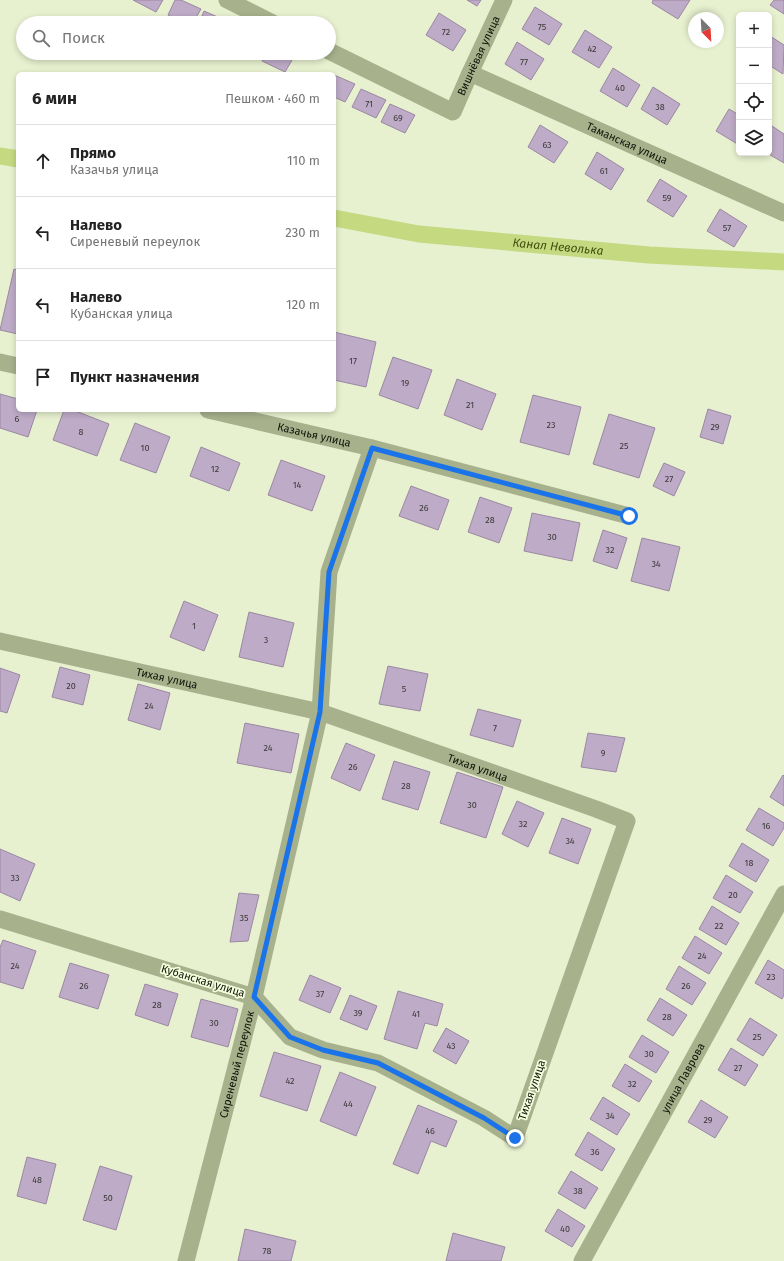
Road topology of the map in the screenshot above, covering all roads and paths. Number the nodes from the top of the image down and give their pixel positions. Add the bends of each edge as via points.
1 (227, 0) edge
2 (504, 0) edge
3 (259, 16) edge
4 (336, 54) edge
5 (470, 72) junction
6 (784, 213) edge
7 (0, 362) edge
8 (16, 366) edge
9 (217, 412) edge
10 (372, 448) junction
11 (629, 516) dead end
12 (0, 641) edge
13 (320, 712) junction
14 (784, 894) edge
15 (0, 919) edge
16 (254, 997) junction
17 (515, 1138) joint
18 (186, 1261) edge
19 (582, 1261) edge

1 - 3 street
2 - 5 street, Вишнёвая улица
4 - 5 street, Вишнёвая улица via 453,112
5 - 6 street, Таманская улица
7 - 8 street
9 - 10 street, Казачья улица
10 - 11 street, Казачья улица
10 - 13 street, Сиреневый переулок via 329,572
12 - 13 street, Тихая улица
13 - 16 street, Сиреневый переулок
13 - 17 street, Тихая улица via 627,821
14 - 19 street, улица Лаврова
15 - 16 street, Кубанская улица
16 - 17 street, Кубанская улица via 290,1037 323,1050 378,1063 484,1118
16 - 18 street, Сиреневый переулок

